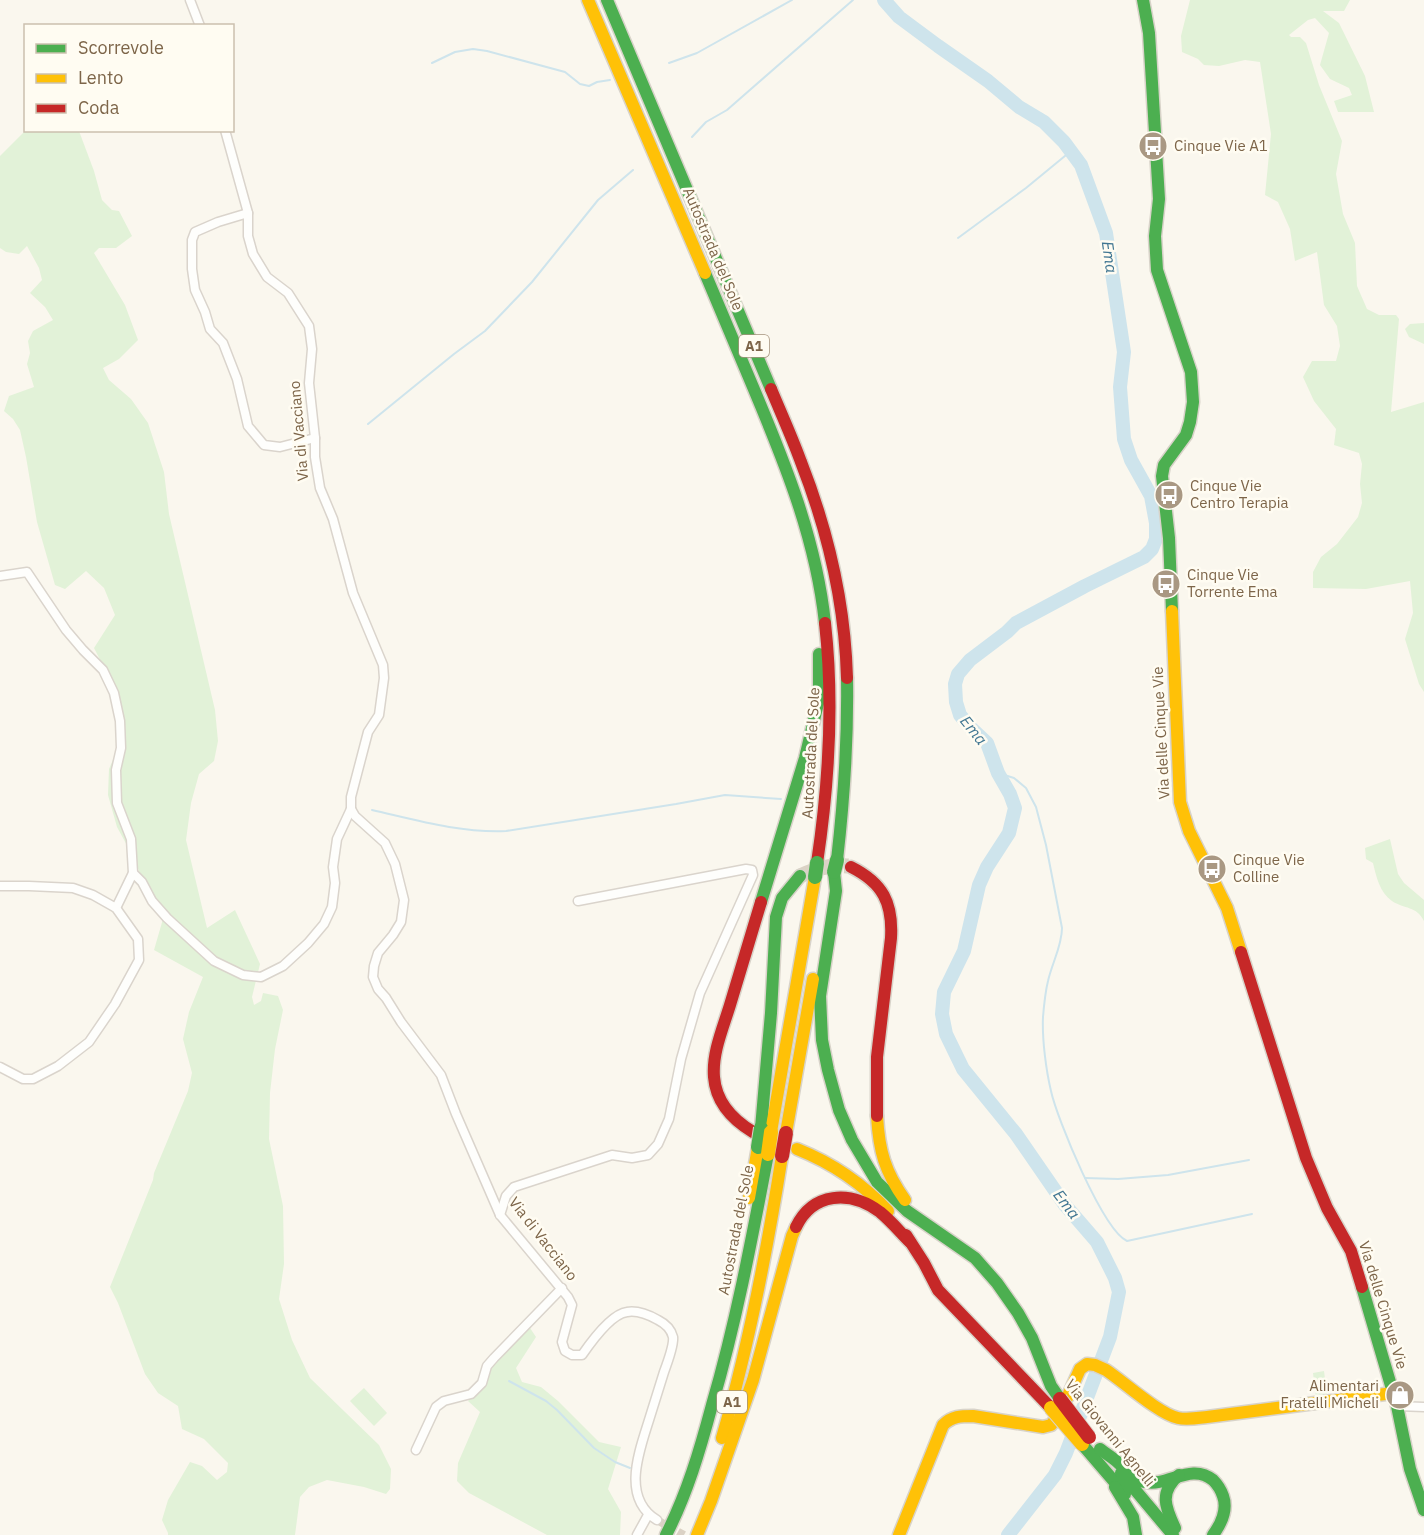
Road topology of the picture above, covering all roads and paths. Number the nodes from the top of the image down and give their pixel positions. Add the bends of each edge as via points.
1 (190, 0) edge
2 (588, 0) edge
3 (607, 0) edge
4 (1143, 0) edge
5 (199, 24) edge
6 (226, 132) edge
7 (248, 213) junction
8 (315, 438) junction
9 (808, 534) junction
10 (0, 576) edge
11 (351, 808) junction
12 (836, 866) junction
13 (850, 867) tunnel mouth
14 (133, 873) junction
15 (800, 876) tunnel mouth
16 (0, 886) edge
17 (578, 901) dead end
18 (116, 908) junction
19 (0, 1067) edge
20 (762, 1131) junction
21 (797, 1149) dead end
22 (769, 1152) junction
23 (500, 1215) junction
24 (939, 1234) junction
25 (910, 1242) junction
26 (562, 1288) junction
27 (1395, 1400) junction
28 (1058, 1406) junction
29 (1424, 1407) edge
30 (1086, 1441) junction
31 (1100, 1449) junction
32 (416, 1450) dead end
33 (1104, 1469) junction
34 (1181, 1474) junction
35 (1424, 1510) edge
36 (648, 1515) junction
37 (657, 1520) tunnel mouth
38 (637, 1535) edge
39 (666, 1535) edge
40 (688, 1535) edge
41 (697, 1535) edge
42 (899, 1535) edge
43 (1136, 1535) edge
44 (1160, 1535) edge
45 (1173, 1535) edge
46 (1179, 1535) edge
47 (1214, 1535) edge

1 - 5 street
2 - 9 main road, Autostrada del Sole / A1 via 751,382
3 - 12 main road, Autostrada del Sole / A1 via 801,461 832,561 845,642 848,707 843,815
4 - 27 main road, Via delle Cinque Vie via 1149,33 1159,199 1157,270 1191,372 1193,402 1186,435 1164,465 1162,476 1169,538 1180,802 1227,908 1318,1189 1351,1251
6 - 7 street, Via di Vacciano
7 - 8 street, Via di Vacciano via 253,254 267,277 288,293 309,326 309,384
7 - 8 street via 195,232 195,290 210,329 227,352 248,426 264,445 280,447
8 - 11 street, Via di Vacciano via 320,488 333,519 353,593 383,665 379,715 363,748
9 - 20 main road, Autostrada del Sole / A1 via 826,626 831,697 824,826
9 - 20 main road via 819,641 816,713 714,1066 715,1085 731,1115 738,1122
10 - 14 street via 27,572 66,630 103,670 114,693 121,748 116,770 117,803 130,839
11 - 14 street, Via di Vacciano via 336,838 333,907 324,924 283,966 261,977 243,975 214,961 167,918
11 - 23 street, Via di Vacciano via 385,843 404,900 401,922 378,953 373,977 378,990 441,1075
12 - 22 main road, Autostrada del Sole / A1, bridge via 786,1133
12 - 24 main road via 836,891 820,996 822,1040 839,1110 877,1182 907,1212
13 - 24 main road via 871,878 880,889 892,922 875,1079 876,1120 883,1156 891,1180 906,1201
14 - 18 street
15 - 20 main road via 783,896 775,925
16 - 18 street via 73,888
17 - 23 street via 746,869 752,870 753,875 700,993 669,1119 658,1144 648,1155 612,1155 514,1187 506,1196
18 - 19 street via 138,939 139,960 116,1004 89,1042 33,1079 23,1079
20 - 22 main road, Autostrada del Sole / A1, bridge
21 - 25 main road via 859,1182 902,1227
22 - 39 main road, Autostrada del Sole / A1 via 742,1288 715,1396 696,1466
22 - 40 main road, Autostrada del Sole / A1 via 763,1265 730,1410 707,1488
23 - 26 street, Via di Vacciano
24 - 28 main road, Via Giovanni Agnelli via 975,1258 1018,1313
25 - 28 main road, Via Giovanni Agnelli via 938,1290
25 - 41 main road via 883,1215 858,1200 824,1200 802,1216 792,1236 753,1380
26 - 32 street via 487,1366 482,1383 471,1394 436,1407
26 - 36 street, Via di Vacciano via 572,1305 562,1342 565,1351 572,1355 582,1355 613,1319 626,1312 648,1315 666,1325 673,1336 636,1467 637,1491
27 - 28 main road via 1182,1419 1161,1410 1095,1367
27 - 29 street
27 - 35 main road, Via delle Cinque Vie via 1410,1469
28 - 30 main road, Via Giovanni Agnelli, bridge
28 - 42 main road via 1052,1425 1043,1427 976,1416 950,1418 943,1425
30 - 31 main road, Via Giovanni Agnelli
30 - 33 main road, Via Giovanni Agnelli
31 - 34 main road via 1143,1482
31 - 45 main road, Via Giovanni Agnelli
33 - 43 main road via 1133,1517
33 - 44 main road, Via Giovanni Agnelli
34 - 46 main road via 1170,1484 1165,1500
34 - 47 main road via 1208,1476 1222,1492 1223,1517
36 - 37 street
36 - 38 street

